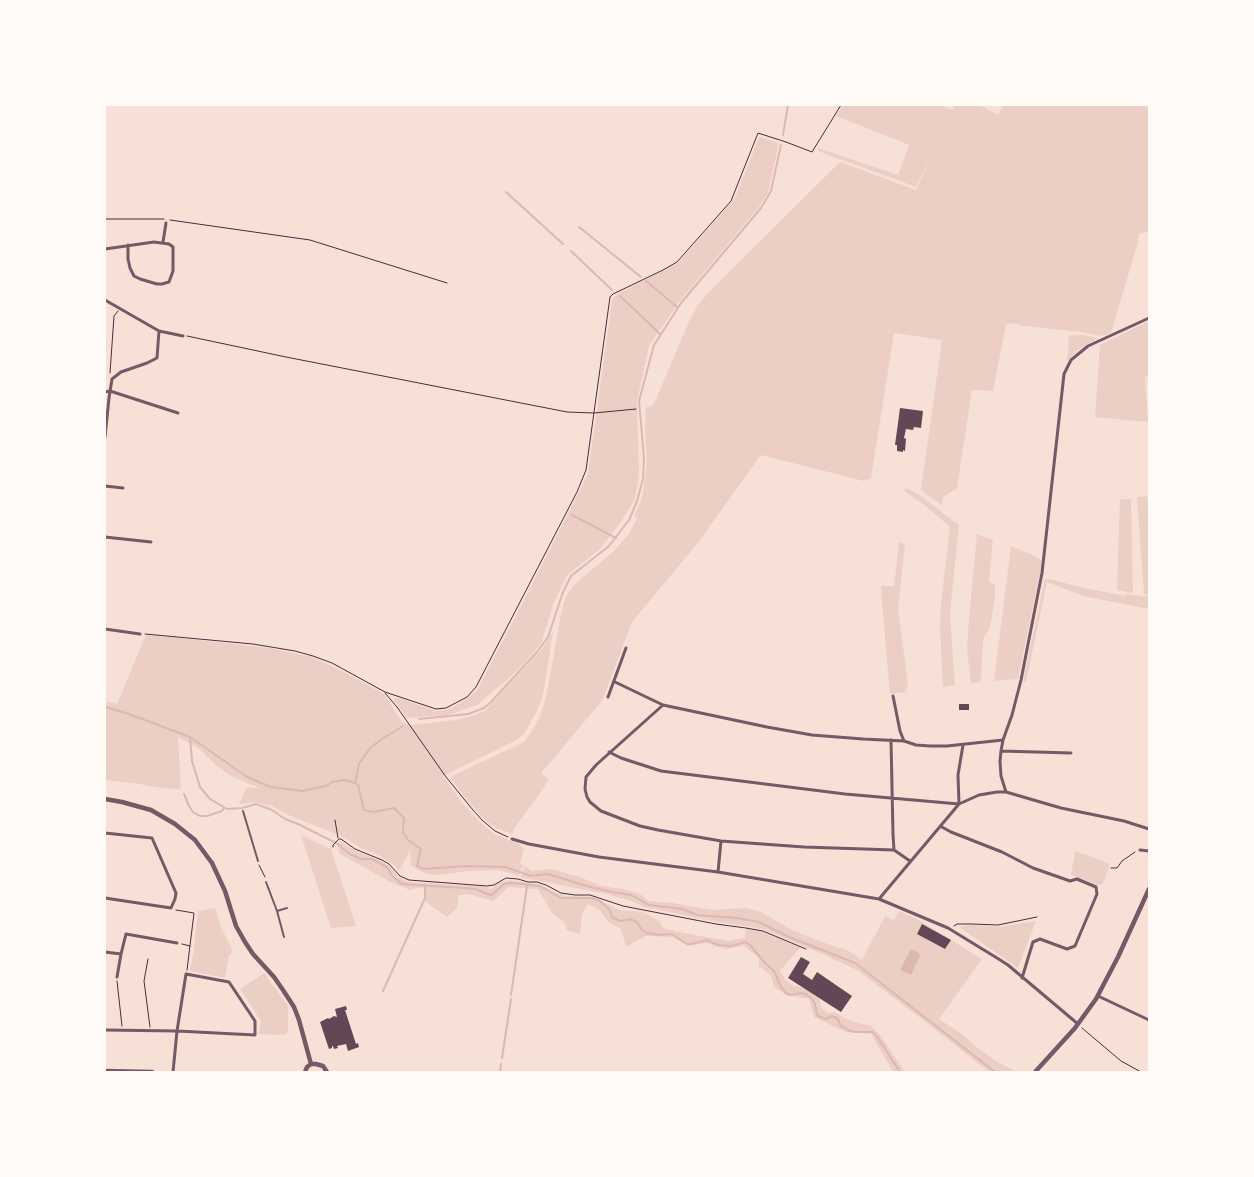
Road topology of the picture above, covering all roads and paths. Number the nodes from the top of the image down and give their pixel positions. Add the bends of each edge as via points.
1 (841, 105) edge
2 (105, 220) edge
3 (166, 223) dead end
4 (163, 242) junction
5 (128, 246) junction
6 (105, 249) edge
7 (447, 283) dead end
8 (105, 300) edge
9 (120, 308) junction
10 (1149, 318) edge
11 (159, 331) junction
12 (183, 336) joint
13 (112, 379) junction
14 (110, 391) junction
15 (105, 392) edge
16 (636, 409) dead end
17 (178, 413) dead end
18 (594, 413) junction
19 (105, 437) edge
20 (105, 486) edge
21 (123, 488) dead end
22 (105, 537) edge
23 (151, 542) dead end
24 (105, 629) edge
25 (140, 634) joint
26 (626, 648) dead end
27 (615, 682) junction
28 (385, 692) junction
29 (892, 696) dead end
30 (608, 698) dead end
31 (663, 705) junction
32 (891, 740) junction
33 (1003, 740) junction
34 (904, 741) junction
35 (963, 745) junction
36 (1001, 751) junction
37 (609, 752) junction
38 (1071, 753) dead end
39 (1006, 792) junction
40 (892, 798) junction
41 (105, 799) edge
42 (958, 804) junction
43 (243, 811) dead end
44 (335, 820) dead end
45 (940, 826) junction
46 (1149, 829) edge
47 (105, 833) edge
48 (338, 839) junction
49 (512, 839) joint
50 (721, 841) junction
51 (333, 846) dead end
52 (894, 850) junction
53 (1140, 850) joint
54 (1149, 851) edge
55 (258, 861) joint
56 (910, 861) junction
57 (1111, 868) dead end
58 (718, 872) junction
59 (266, 882) joint
60 (1149, 889) edge
61 (105, 898) edge
62 (878, 899) junction
63 (1147, 899) edge
64 (171, 908) junction
65 (287, 908) dead end
66 (277, 911) junction
67 (1037, 918) dead end
68 (948, 928) junction
69 (284, 937) dead end
70 (176, 943) joint
71 (190, 946) junction
72 (806, 949) dead end
73 (105, 952) edge
74 (121, 954) junction
75 (148, 959) dead end
76 (186, 974) junction
77 (117, 977) joint
78 (1022, 978) junction
79 (1098, 996) junction
80 (1149, 1020) edge
81 (1077, 1026) junction
82 (105, 1030) edge
83 (122, 1030) junction
84 (151, 1030) junction
85 (177, 1031) junction
86 (311, 1064) junction
87 (105, 1071) edge
88 (113, 1071) edge
89 (152, 1072) edge
90 (173, 1072) edge
91 (305, 1072) edge
92 (327, 1072) edge
93 (1035, 1072) edge
94 (1141, 1072) edge

1 - 18 path via 812,152 758,133 731,201 677,262 612,294
2 - 7 path via 166,219 310,240
3 - 4 street
4 - 5 street
4 - 5 street via 173,247 173,271 169,282 162,284 134,276
5 - 6 street
8 - 9 street
9 - 11 street
9 - 13 path via 114,316
10 - 33 street via 1088,346 1071,360 1064,374 1044,559 1021,680
11 - 12 street
11 - 13 street via 157,358 121,372
12 - 18 path via 568,412
13 - 14 street
14 - 15 street
14 - 17 street
14 - 19 street
16 - 18 path
18 - 28 path via 586,470 577,492 476,687 467,697 446,708 436,709
20 - 21 street
22 - 23 street
24 - 25 street
25 - 28 path via 295,651 332,663
26 - 27 street
27 - 30 street
27 - 31 street
28 - 49 path via 472,810 495,832
29 - 34 street
31 - 32 street via 804,734
31 - 37 street
32 - 34 street
32 - 40 street
33 - 35 street
33 - 36 street
34 - 35 street via 930,746
35 - 42 street via 958,774
36 - 38 street
36 - 39 street via 1001,776
37 - 40 street via 660,771
37 - 50 street via 586,777 585,789 595,807 640,826
39 - 42 street via 979,795
39 - 46 street
40 - 42 street
40 - 52 street
41 - 86 street via 151,810 195,840 212,863 245,942 294,1008
42 - 45 street
43 - 55 lane
44 - 48 path
45 - 56 street
45 - 78 street via 1033,868 1096,887 1097,894 1075,946 1067,950 1040,939 1033,942
47 - 64 street via 152,838 176,893
48 - 51 path
48 - 72 path via 390,864 400,876 409,880 487,886 506,878 537,882 561,893 590,895 623,906 762,931
49 - 58 street via 599,857
50 - 52 street
50 - 58 street
52 - 56 street
53 - 54 street
53 - 57 path via 1117,868
55 - 59 path
56 - 62 street
58 - 62 street
59 - 66 lane
60 - 63 street
61 - 64 street
62 - 68 street
63 - 79 street
64 - 71 path via 194,913
65 - 66 lane
66 - 69 lane
67 - 68 path via 998,925 957,924
68 - 78 street via 997,958
70 - 71 path
70 - 74 street via 126,934
71 - 76 path
73 - 74 street
74 - 77 street
75 - 84 path via 144,981
76 - 85 street
76 - 85 street via 229,982 255,1021 255,1035
77 - 83 path
78 - 81 street
79 - 80 street
79 - 81 street
81 - 93 street
81 - 94 path via 1121,1061
82 - 83 street
83 - 84 street
84 - 85 street
85 - 90 street
86 - 91 street
86 - 92 street via 320,1064
87 - 88 street
88 - 89 street

